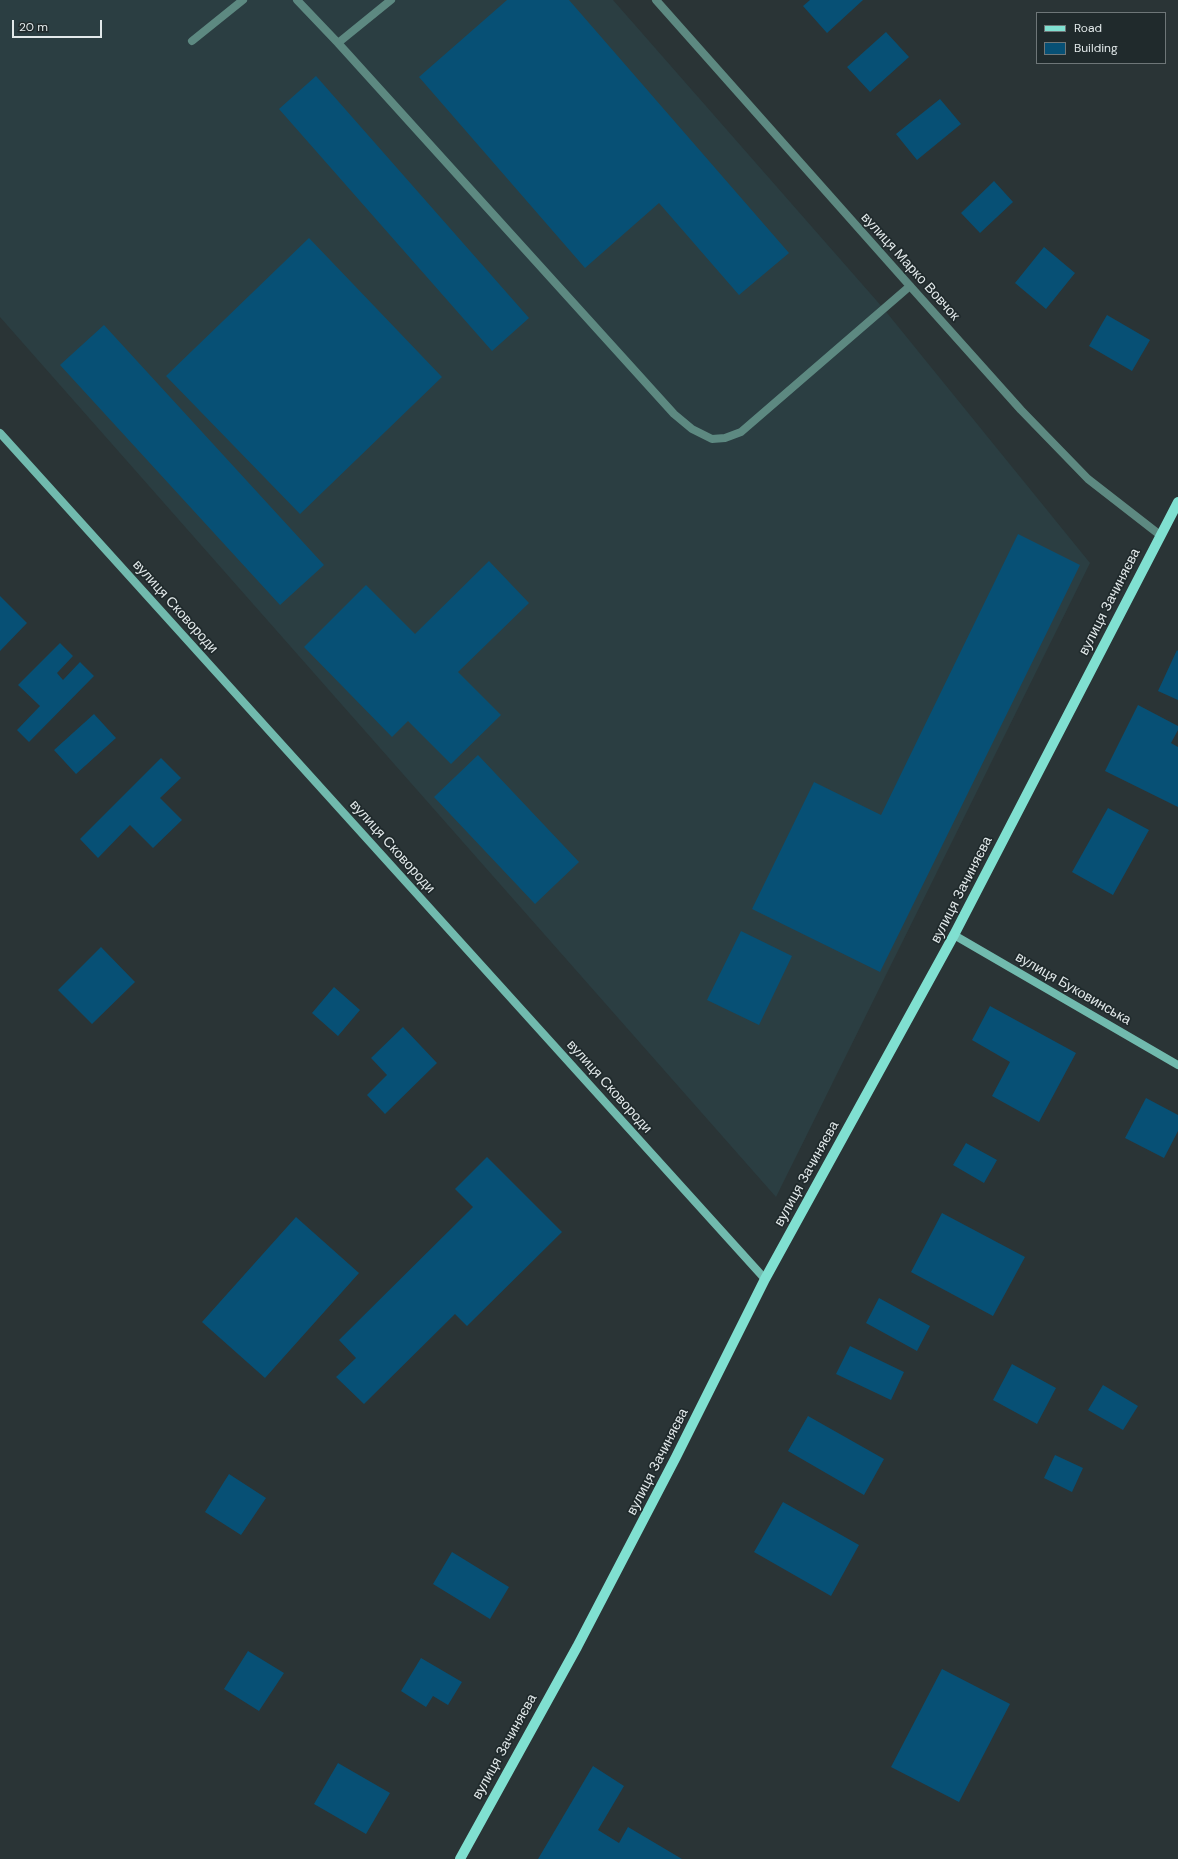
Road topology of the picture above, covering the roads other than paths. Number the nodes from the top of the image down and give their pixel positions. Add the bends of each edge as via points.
1 (243, 0) edge
2 (297, 0) edge
3 (391, 0) edge
4 (656, 0) edge
5 (192, 41) dead end
6 (338, 43) junction
7 (910, 286) junction
8 (0, 433) edge
9 (1178, 502) edge
10 (1160, 535) junction
11 (954, 935) junction
12 (1178, 1065) edge
13 (765, 1279) junction
14 (460, 1859) edge

1 - 5 street
2 - 6 street
3 - 6 street
4 - 7 street, вулиця Марко Вовчок
6 - 7 street via 674,414 692,429 712,439 725,438 741,432
7 - 10 street, вулиця Марко Вовчок via 1021,410 1088,479
8 - 13 street, вулиця Сковороди
9 - 10 main road, вулиця Зачиняєва
10 - 11 main road, вулиця Зачиняєва
11 - 12 street, вулиця Буковинська
11 - 13 main road, вулиця Зачиняєва
13 - 14 main road, вулиця Зачиняєва via 577,1647

